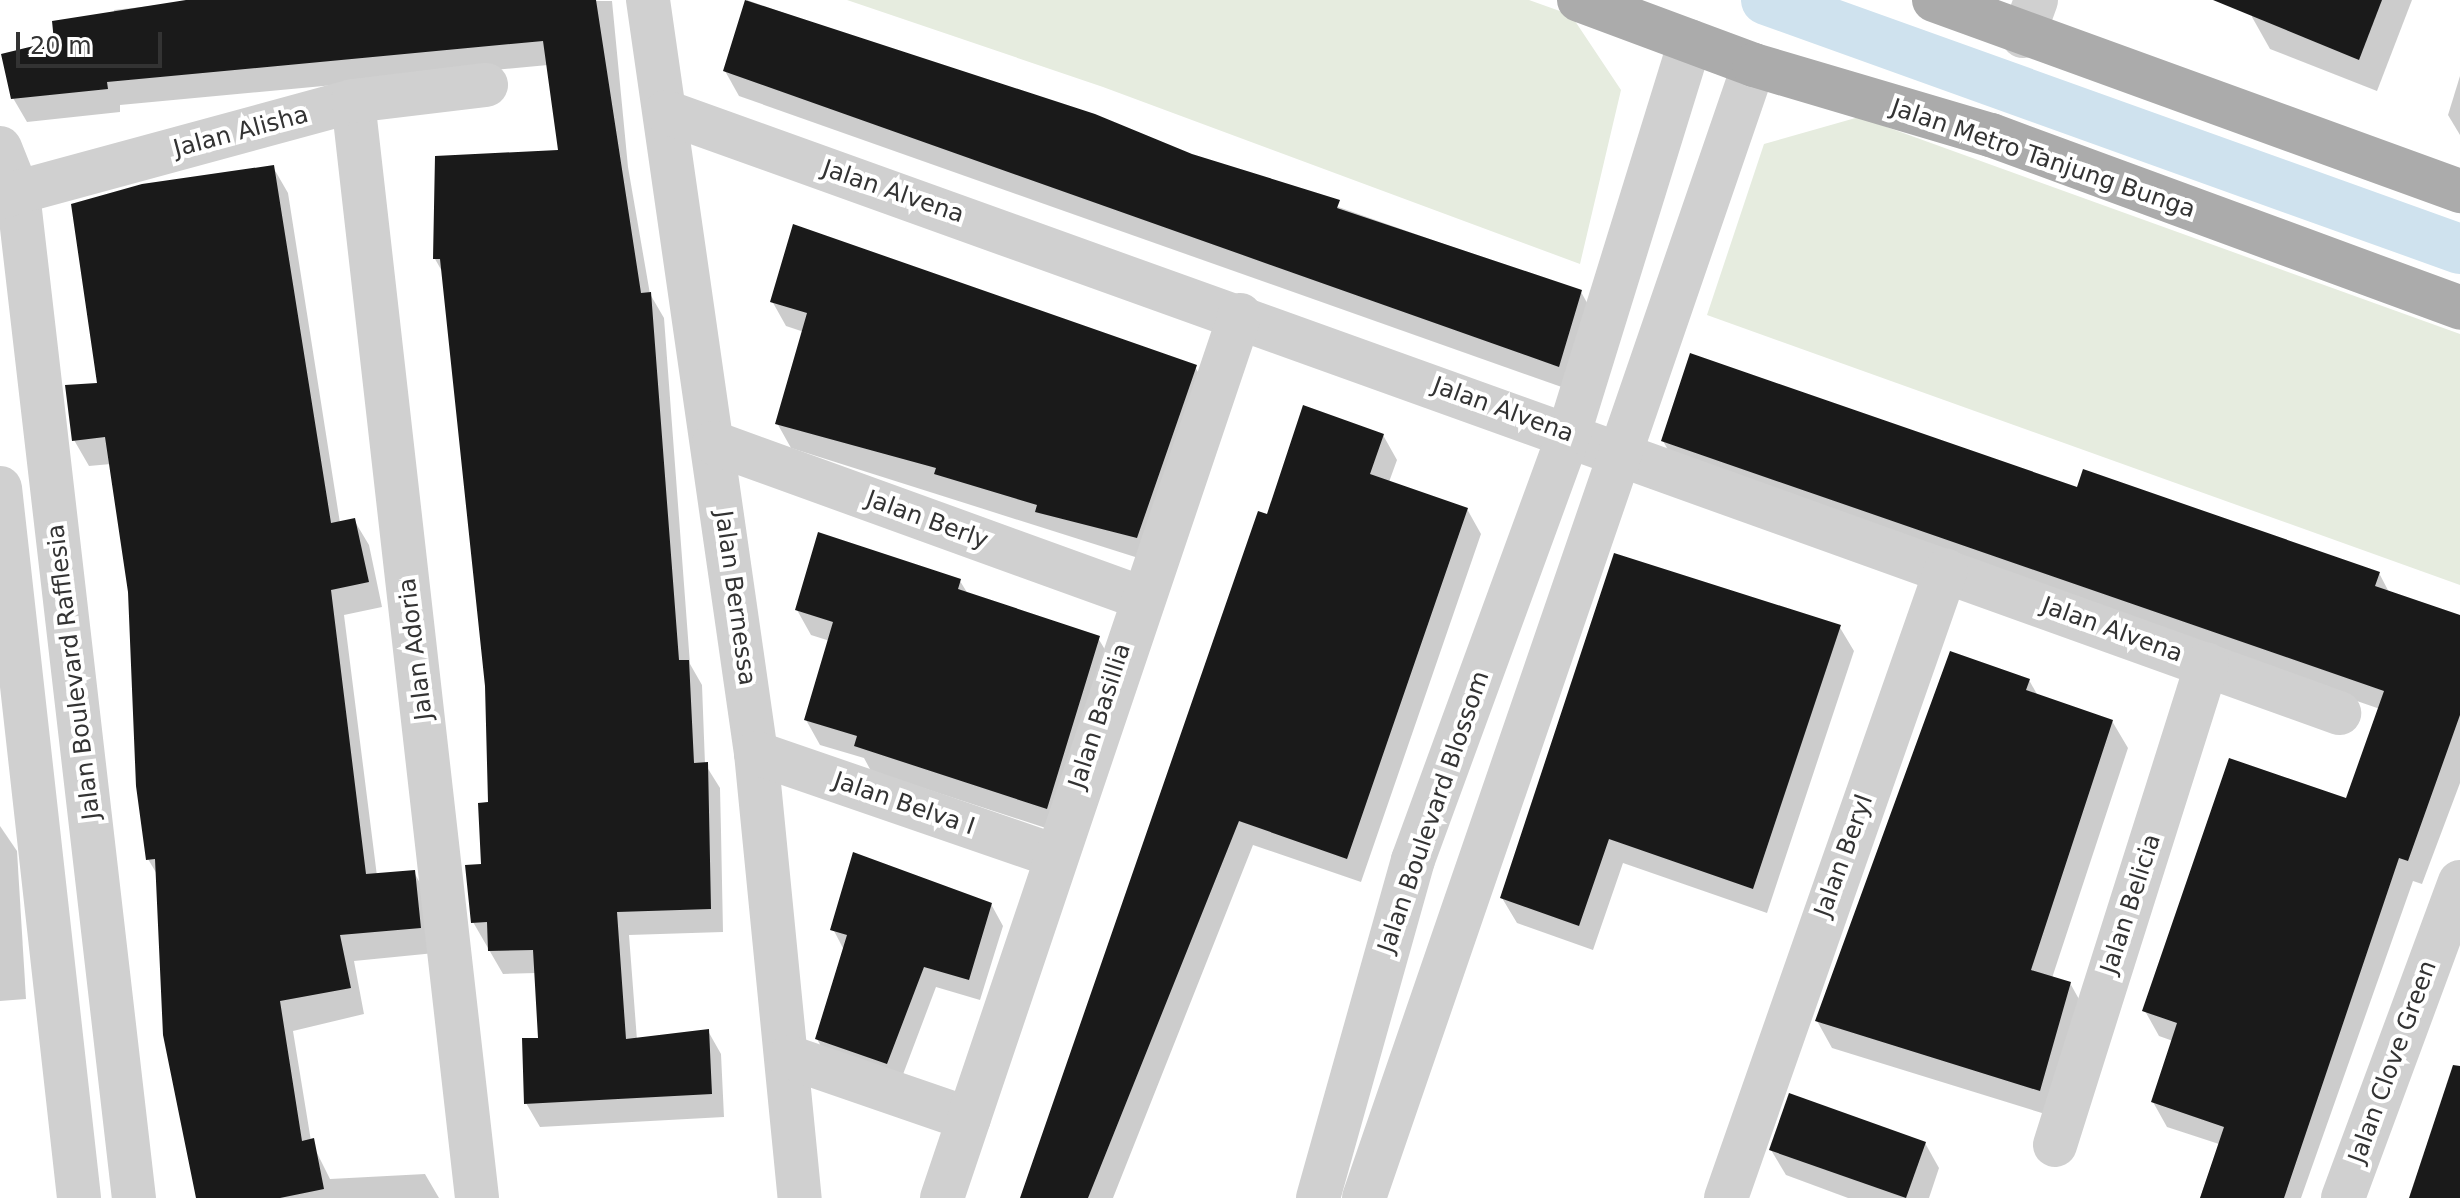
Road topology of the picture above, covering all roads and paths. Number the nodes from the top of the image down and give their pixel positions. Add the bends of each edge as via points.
1 (648, 0) edge
2 (1579, 0) edge
3 (1942, 1) edge
4 (2030, 18) edge
5 (1690, 41) junction
6 (1754, 65) junction
7 (486, 85) dead end
8 (353, 101) junction
9 (666, 112) junction
10 (0, 148) edge
11 (2460, 191) edge
12 (9, 195) edge
13 (2460, 308) edge
14 (1240, 315) junction
15 (1569, 433) junction
16 (714, 443) junction
17 (1622, 460) junction
18 (0, 488) edge
19 (1946, 570) junction
20 (1139, 597) junction
21 (2207, 664) junction
22 (2339, 713) dead end
23 (756, 753) junction
24 (1053, 855) junction
25 (1413, 860) junction
26 (2460, 882) edge
27 (1469, 894) junction
28 (789, 1057) junction
29 (969, 1119) junction
30 (2055, 1145) dead end
31 (79, 1198) edge
32 (134, 1198) edge
33 (477, 1198) edge
34 (800, 1198) edge
35 (942, 1198) edge
36 (1318, 1198) edge
37 (1364, 1198) edge
38 (1726, 1198) edge
39 (2343, 1198) edge

1 - 9 street, Jalan Bernessa
2 - 5 main road, Jalan Metro Tanjung Bunga
3 - 4 main road
4 - 11 main road
5 - 6 main road, Jalan Metro Tanjung Bunga
5 - 15 street, Jalan Boulevard Blossom
6 - 13 main road, Jalan Metro Tanjung Bunga via 1991,135
6 - 17 street
7 - 8 street, Jalan Alisha
8 - 12 street, Jalan Alisha
8 - 33 street, Jalan Adoria
9 - 14 street, Jalan Alvena
9 - 16 street, Jalan Bernessa
10 - 12 street, Jalan Boulevard Rafflesia
12 - 32 street, Jalan Boulevard Rafflesia
14 - 15 street, Jalan Alvena
14 - 20 street, Jalan Basillia
15 - 17 street, Jalan Alvena
15 - 25 street, Jalan Boulevard Blossom
16 - 20 street, Jalan Berly
16 - 23 street, Jalan Bernessa
17 - 19 street, Jalan Alvena
17 - 27 street
18 - 31 street
19 - 21 street, Jalan Alvena
19 - 38 street, Jalan Beryl
20 - 24 street, Jalan Basillia
21 - 22 street, Jalan Alvena
21 - 30 street, Jalan Belicia
23 - 24 street, Jalan Belva I
23 - 28 street, Jalan Bernessa
24 - 29 street, Jalan Basillia
25 - 27 street
25 - 36 street, Jalan Boulevard Blossom
26 - 39 street, Jalan Clove Green
27 - 37 street
28 - 29 street
28 - 34 street, Jalan Bernessa
29 - 35 street, Jalan Basillia

